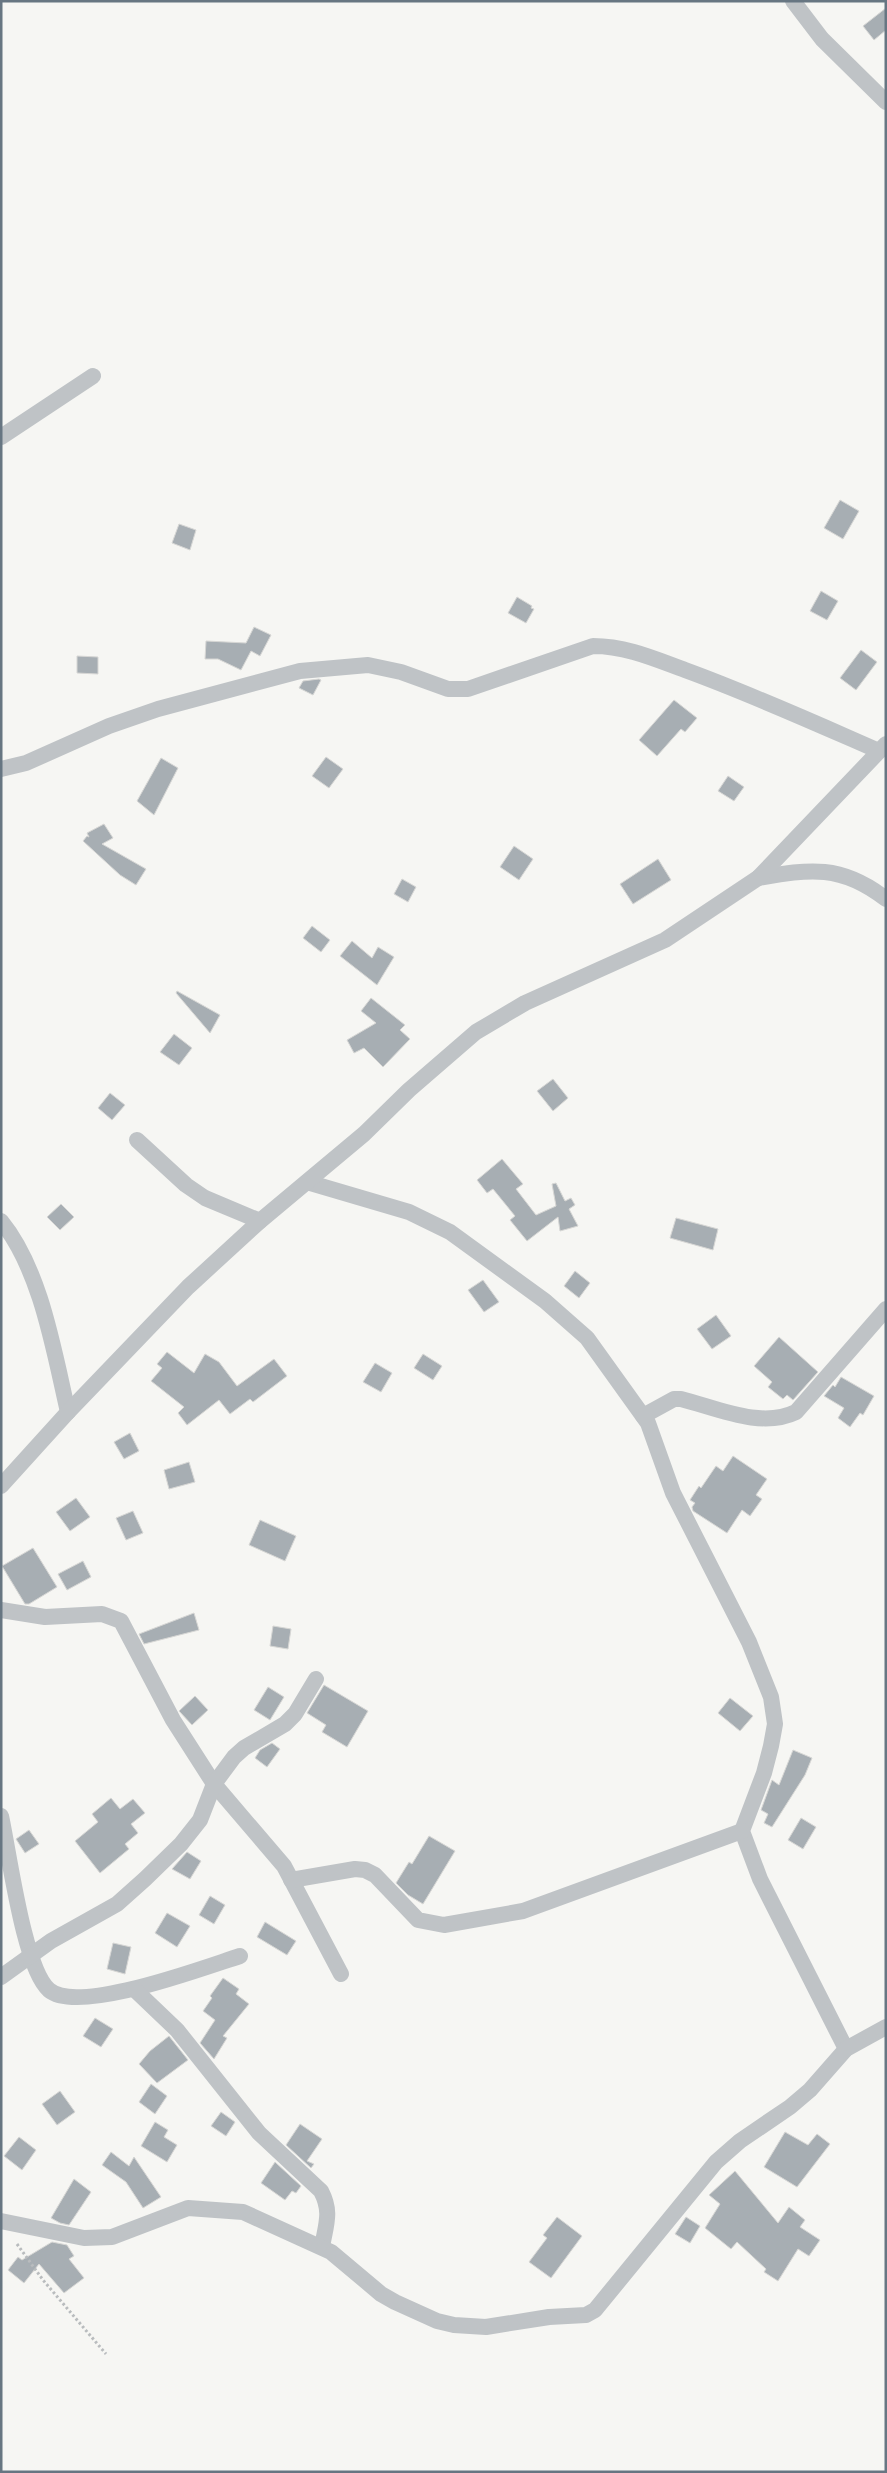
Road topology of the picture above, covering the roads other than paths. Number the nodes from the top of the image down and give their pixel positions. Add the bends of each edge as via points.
1 (793, 1) edge
2 (885, 99) edge
3 (93, 376) dead end
4 (1, 437) edge
5 (882, 748) edge
6 (1, 768) edge
7 (758, 878) junction
8 (886, 899) edge
9 (137, 1140) dead end
10 (307, 1182) junction
11 (1, 1221) edge
12 (260, 1221) junction
13 (886, 1308) edge
14 (68, 1412) junction
15 (643, 1416) junction
16 (1, 1486) edge
17 (1, 1610) edge
18 (316, 1679) dead end
19 (214, 1784) junction
20 (1, 1816) edge
21 (742, 1831) junction
22 (291, 1880) junction
23 (29, 1956) junction
24 (240, 1956) dead end
25 (341, 1974) dead end
26 (1, 1977) edge
27 (134, 1989) junction
28 (886, 2027) edge
29 (846, 2049) junction
30 (1, 2221) edge
31 (322, 2247) junction

1 - 2 street via 822,39
3 - 4 street
5 - 6 street via 742,690 639,653 610,646 593,646 468,689 448,688 368,665 300,671 158,709 109,726 26,763
5 - 7 street
7 - 8 street via 791,872 826,871 851,876
7 - 10 street via 665,940 525,1003 476,1032
9 - 12 street via 205,1198
10 - 12 street
10 - 15 street via 410,1212 450,1232 545,1301 587,1338
11 - 14 street via 21,1252 45,1316
12 - 14 street via 188,1287
13 - 15 street via 796,1412 785,1417 745,1416 682,1399 674,1399
14 - 16 street
15 - 21 street via 673,1493 750,1642 771,1697 775,1724 771,1746
17 - 19 street via 45,1617 102,1614 121,1621 173,1720
18 - 19 street via 296,1714 274,1733 244,1748
19 - 22 street via 267,1844
19 - 23 street via 200,1820 182,1844 145,1879 117,1904 51,1940
20 - 23 street
21 - 22 street via 523,1911 444,1925 418,1920 376,1875 365,1870
21 - 29 street via 760,1879
22 - 25 street
23 - 26 street
23 - 27 street via 50,1992 90,1997
24 - 27 street
27 - 31 street via 177,2030 259,2132 321,2191 329,2212
28 - 29 street
29 - 31 street via 810,2090 716,2162 595,2310 586,2316 549,2317 486,2327 437,2321 395,2302
30 - 31 street via 84,2238 112,2237 188,2208 220,2209 243,2212

